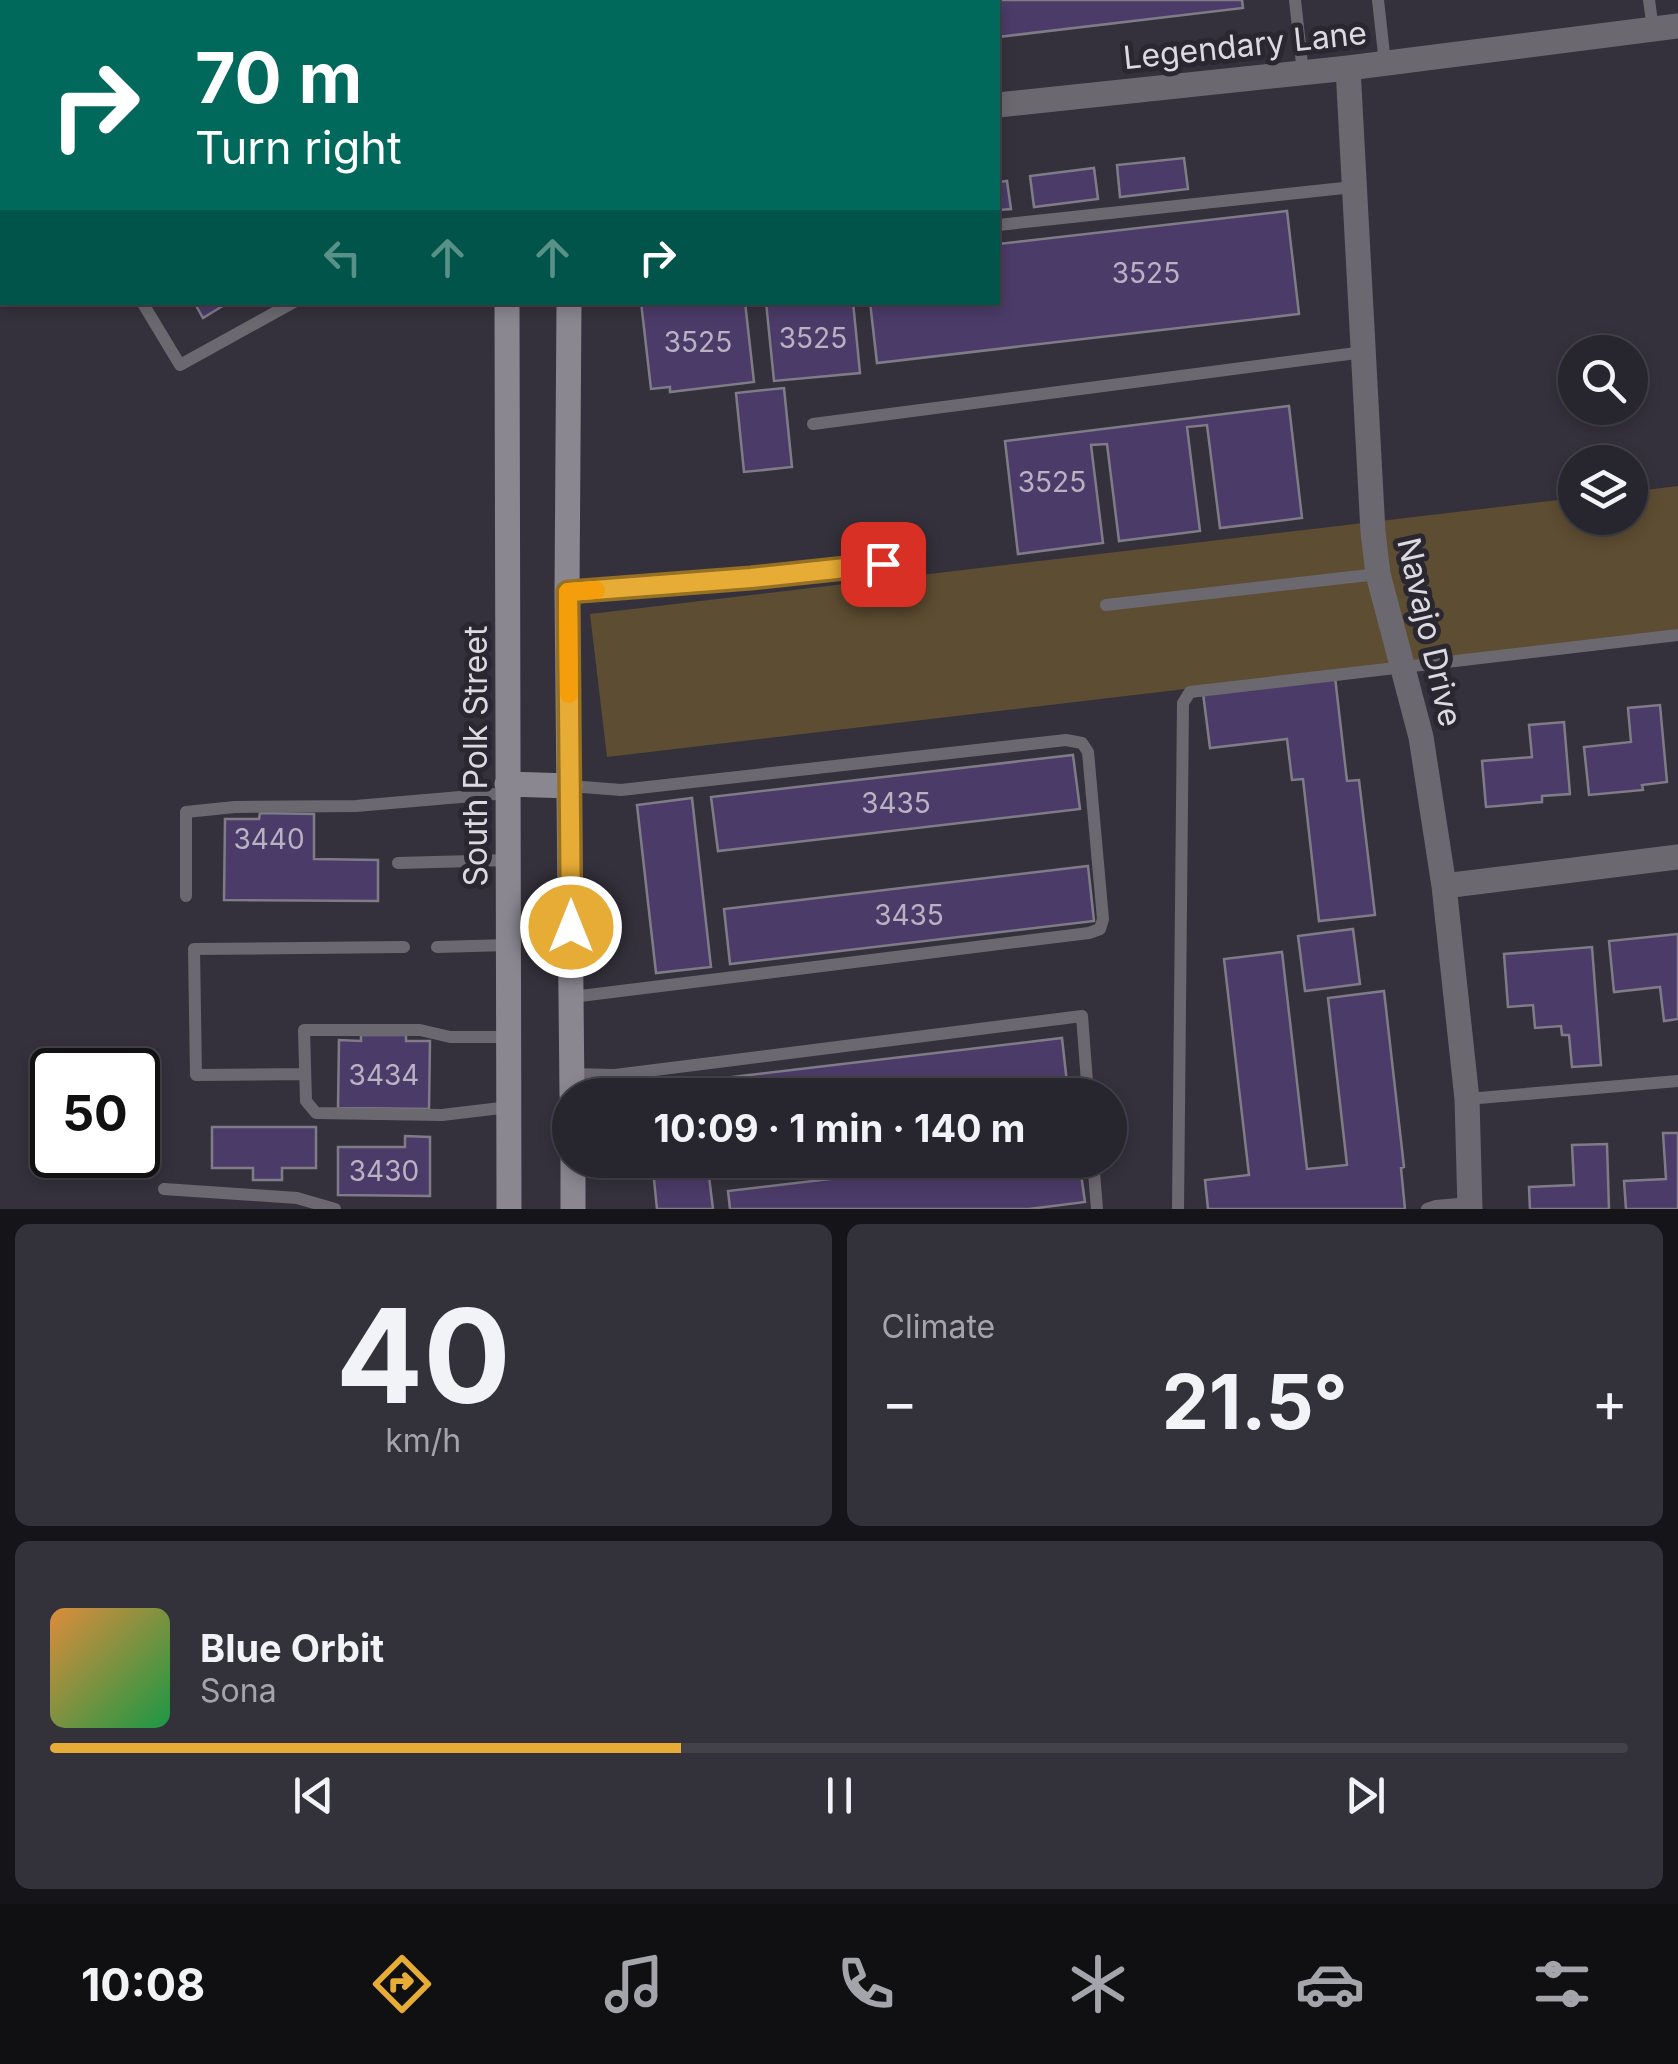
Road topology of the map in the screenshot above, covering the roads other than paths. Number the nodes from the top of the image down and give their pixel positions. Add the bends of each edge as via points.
1 (1295, 0) edge
2 (1649, 0) edge
3 (1383, 1) edge
4 (1666, 28) edge
5 (1385, 62) junction
6 (1348, 68) junction
7 (1303, 73) junction
8 (1000, 105) edge
9 (1354, 187) junction
10 (1000, 225) edge
11 (144, 305) edge
12 (289, 305) edge
13 (507, 305) edge
14 (569, 305) edge
15 (1364, 352) junction
16 (814, 424) dead end
17 (883, 564) dead end
18 (1378, 574) junction
19 (568, 592) junction
20 (1106, 605) dead end
21 (1678, 635) edge
22 (1403, 666) junction
23 (570, 786) junction
24 (507, 788) junction
25 (1678, 858) edge
26 (508, 860) junction
27 (398, 863) dead end
28 (1444, 886) junction
29 (186, 896) dead end
30 (508, 945) junction
31 (404, 947) dead end
32 (437, 947) dead end
33 (572, 998) junction
34 (508, 1037) junction
35 (306, 1074) junction
36 (572, 1078) edge
37 (601, 1078) edge
38 (1087, 1078) edge
39 (1678, 1081) edge
40 (1467, 1099) junction
41 (509, 1107) junction
42 (573, 1178) edge
43 (1094, 1178) edge
44 (164, 1189) dead end
45 (1470, 1206) edge
46 (335, 1209) edge
47 (510, 1209) edge
48 (573, 1209) edge
49 (1097, 1209) edge
50 (1178, 1209) edge
51 (1426, 1209) edge

1 - 7 lane
2 - 4 lane
3 - 5 lane
4 - 5 street, Legendary Lane
5 - 6 street, Legendary Lane
6 - 7 street, Legendary Lane
6 - 9 street, Navajo Drive
7 - 8 street, Legendary Lane
9 - 10 lane
9 - 15 street, Navajo Drive
11 - 12 lane via 180,365
13 - 24 main road, South Polk Street
14 - 19 main road
15 - 16 lane
15 - 18 street, Navajo Drive
17 - 19 lane
18 - 20 lane
18 - 22 street, Navajo Drive
19 - 23 main road
21 - 22 lane
22 - 28 street, Navajo Drive via 1422,737
22 - 50 lane via 1190,692 1183,703
23 - 24 main road
23 - 33 main road
23 - 33 lane via 620,790 1082,743 1103,919 1100,930 1089,934
24 - 26 main road, South Polk Street
24 - 29 lane via 356,806 186,812
25 - 28 street
26 - 27 lane
26 - 30 main road, South Polk Street
28 - 40 street, Navajo Drive
30 - 32 lane
30 - 34 main road, South Polk Street
31 - 35 lane via 194,949 196,1074
33 - 36 main road
34 - 35 lane via 304,1030
34 - 41 main road, South Polk Street
35 - 41 lane via 306,1101 316,1114
37 - 38 lane via 1082,1016
39 - 40 lane
40 - 45 street, Navajo Drive
41 - 47 main road, South Polk Street
42 - 48 main road
43 - 49 lane
44 - 46 lane via 297,1198
45 - 51 lane

